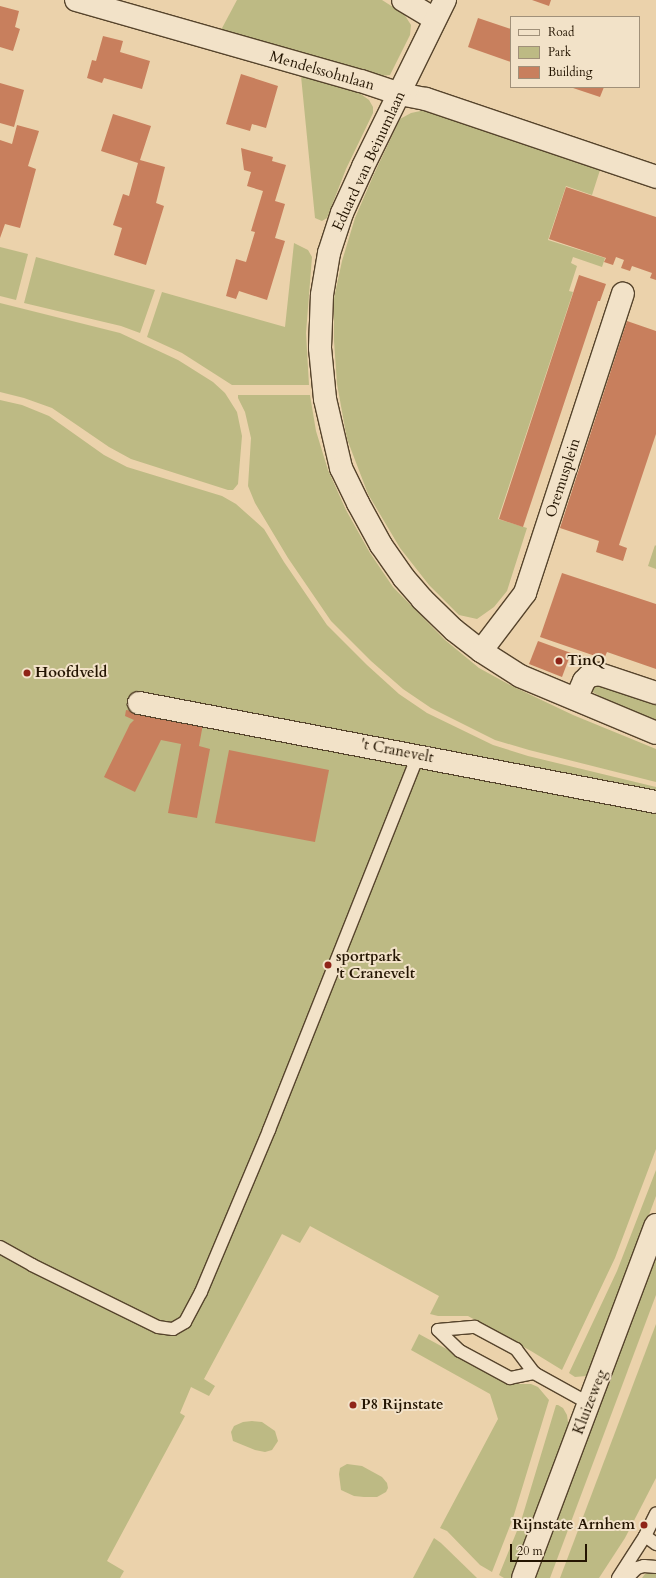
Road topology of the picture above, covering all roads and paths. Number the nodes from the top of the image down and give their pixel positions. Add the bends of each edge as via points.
1 (76, 0) edge
2 (403, 0) edge
3 (445, 0) edge
4 (435, 19) junction
5 (400, 94) junction
6 (656, 177) edge
7 (623, 294) dead end
8 (480, 651) junction
9 (656, 694) edge
10 (576, 699) junction
11 (139, 703) dead end
12 (656, 732) edge
13 (418, 755) junction
14 (656, 802) edge
15 (656, 1225) edge
16 (0, 1247) edge
17 (534, 1373) junction
18 (590, 1404) junction
19 (656, 1513) edge
20 (646, 1536) junction
21 (656, 1544) edge
22 (656, 1567) edge
23 (523, 1578) edge
24 (618, 1578) edge
25 (627, 1578) edge

1 - 5 street, Mendelssohnlaan
2 - 4 street
3 - 4 street, Eduard van Beinumlaan
4 - 5 street, Eduard van Beinumlaan
5 - 6 street, Mendelssohnlaan via 426,100
5 - 8 street, Eduard van Beinumlaan via 342,213 329,253 322,295 320,348 325,399 342,468 381,545 422,599
7 - 8 street, Oremusplein via 525,593
8 - 10 street, Eduard van Beinumlaan via 520,676
9 - 10 street via 598,674 584,681
10 - 12 street, Eduard van Beinumlaan
11 - 13 street, 't Cranevelt
13 - 14 street, 't Cranevelt
13 - 16 lane via 269,1130 201,1292 185,1322 173,1329 158,1326
15 - 18 street, Kluizeweg
17 - 17 lane via 516,1349 475,1327 438,1330 460,1351 510,1378
17 - 18 lane
18 - 23 street, Kluizeweg
19 - 20 lane
20 - 21 lane
20 - 24 lane
22 - 25 lane via 637,1568

